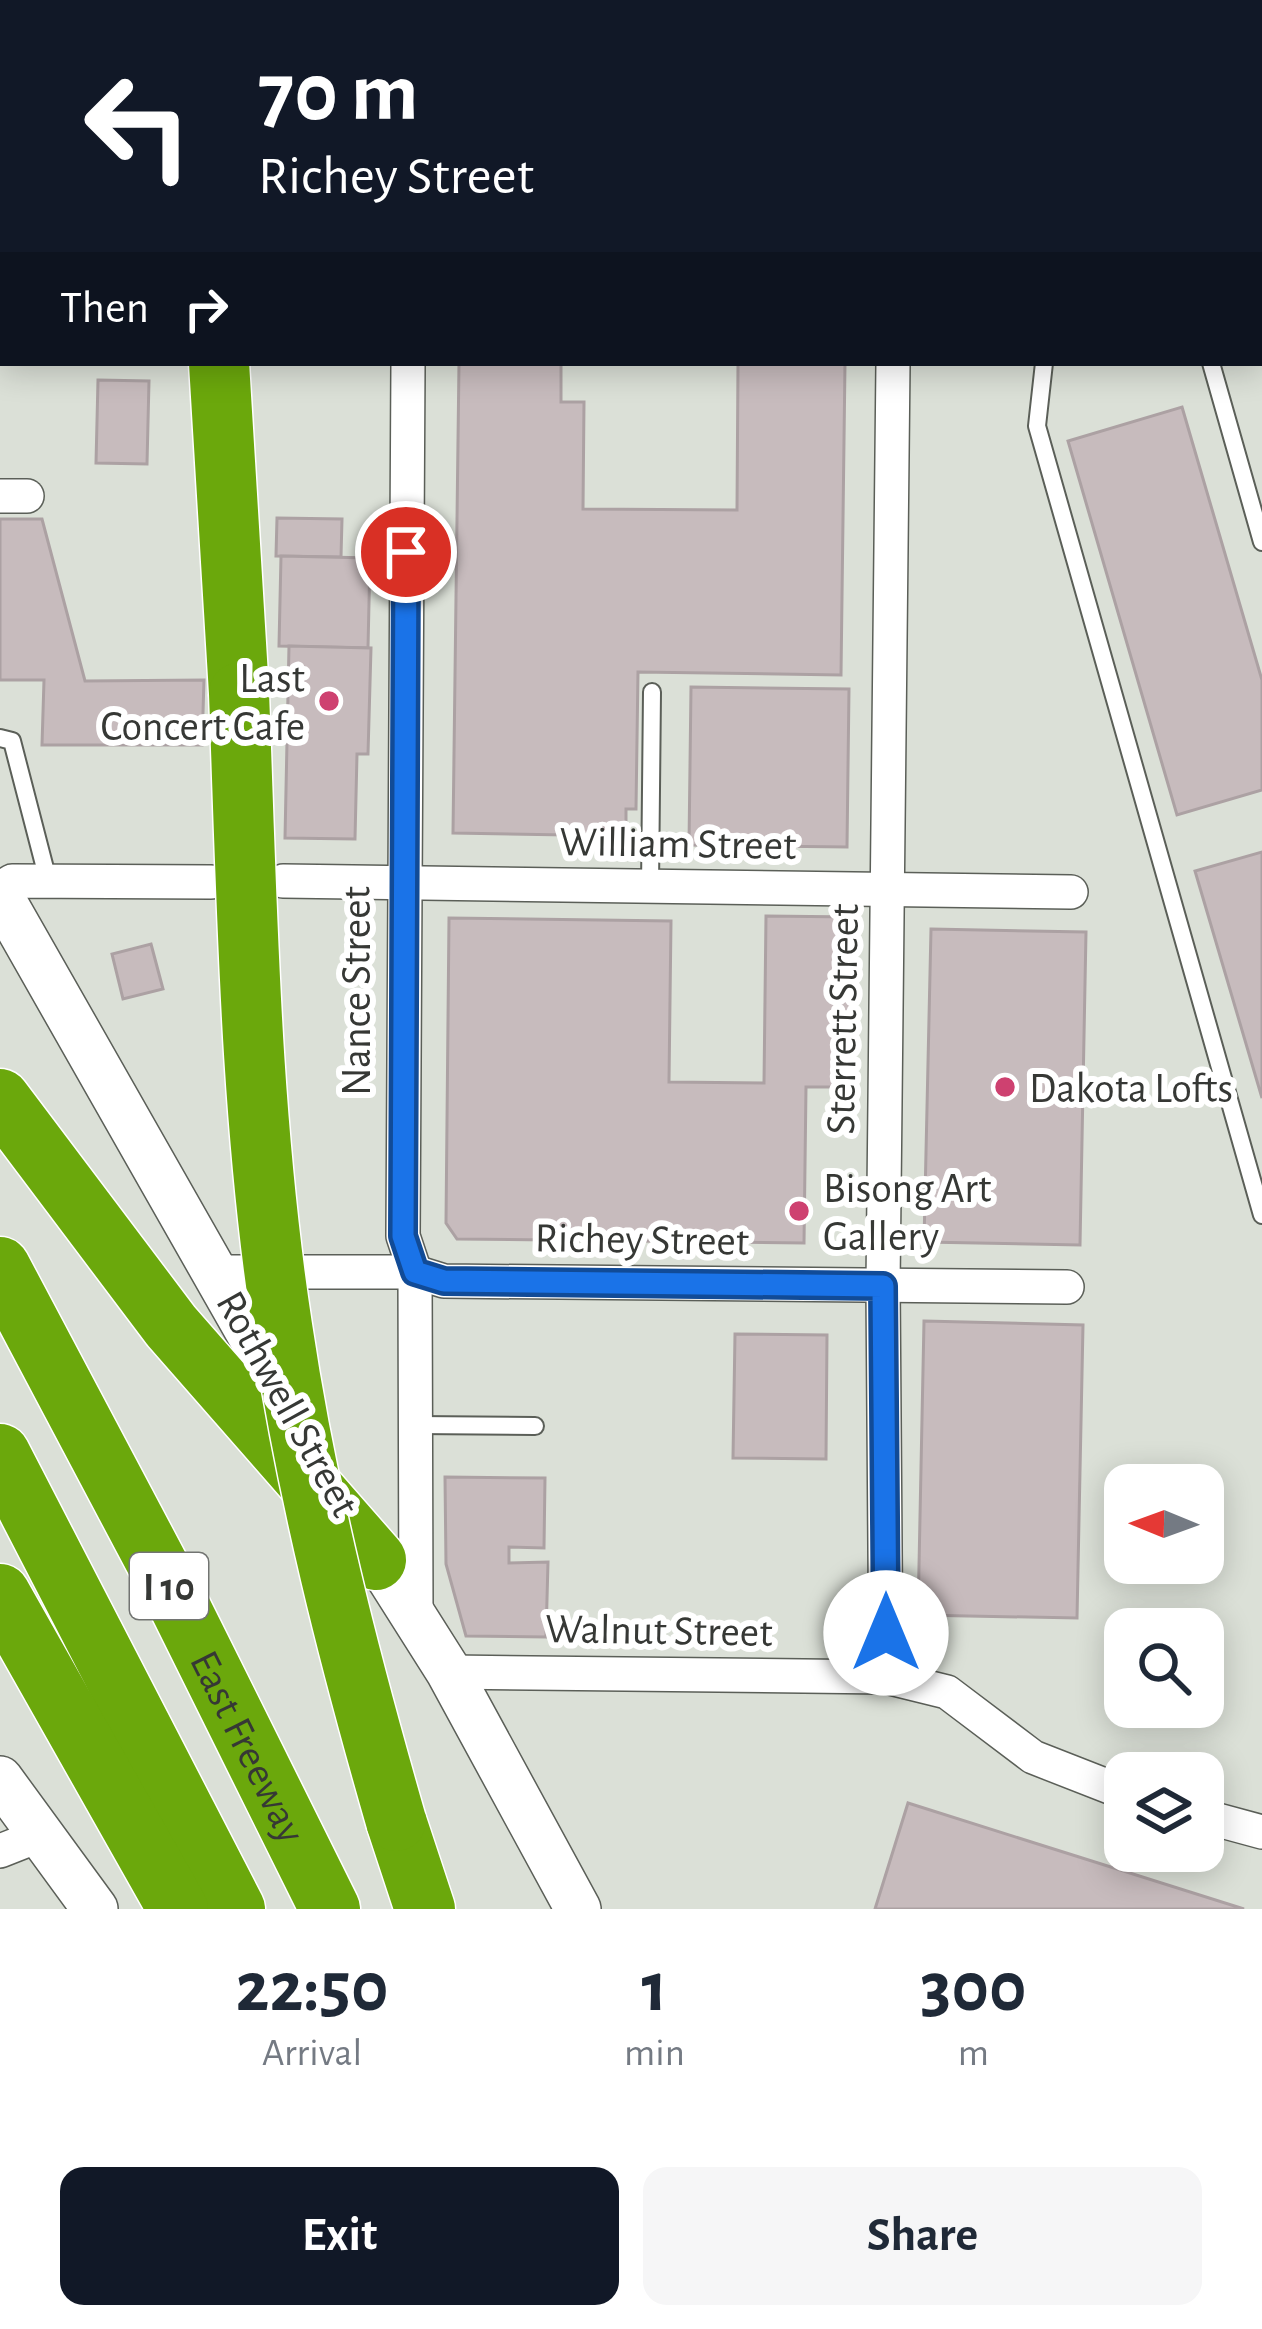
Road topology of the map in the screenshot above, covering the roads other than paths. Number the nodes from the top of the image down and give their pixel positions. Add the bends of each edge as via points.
1 (219, 366) edge
2 (408, 366) edge
3 (893, 366) edge
4 (1044, 366) edge
5 (1212, 366) edge
6 (1262, 542) edge
7 (652, 692) dead end
8 (0, 738) edge
9 (48, 880) junction
10 (283, 880) dead end
11 (211, 882) dead end
12 (403, 884) junction
13 (650, 887) junction
14 (887, 890) junction
15 (0, 892) edge
16 (1072, 892) dead end
17 (0, 1099) edge
18 (1262, 1215) edge
19 (0, 1267) edge
20 (216, 1272) junction
21 (415, 1272) junction
22 (883, 1286) junction
23 (1067, 1287) dead end
24 (415, 1425) junction
25 (535, 1426) dead end
26 (0, 1454) edge
27 (376, 1560) junction
28 (0, 1594) edge
29 (416, 1616) junction
30 (449, 1672) junction
31 (886, 1677) junction
32 (0, 1779) edge
33 (1104, 1785) edge
34 (1224, 1822) edge
35 (1262, 1832) edge
36 (19, 1843) edge
37 (95, 1909) edge
38 (178, 1909) edge
39 (235, 1909) edge
40 (330, 1909) edge
41 (425, 1909) edge
42 (578, 1909) edge

1 - 41 highway, bridge via 253,1029 281,1324 324,1555
2 - 12 street, Nance Street
3 - 14 street, Sterrett Street
4 - 18 lane via 1037,426
5 - 6 lane
7 - 13 lane
8 - 9 lane via 12,741
9 - 11 street
9 - 15 street via 13,881
10 - 12 street, William Street
12 - 13 street, William Street
12 - 21 street, Nance Street via 403,1236
13 - 14 street, William Street
14 - 16 street, William Street
14 - 22 street, Sterrett Street
15 - 20 main road, Rothwell Street
17 - 27 highway via 171,1326
19 - 40 highway, East Freeway / I 10
20 - 21 street, Richey Street
20 - 27 main road, Rothwell Street
21 - 22 street, Richey Street via 444,1281
21 - 24 street, Nance Street
22 - 23 street, Richey Street
22 - 31 street, Sterrett Street
24 - 25 lane
24 - 29 street, Nance Street
26 - 39 highway, East Freeway / I 10
27 - 29 main road, Rothwell Street
28 - 38 highway
29 - 30 main road, Rothwell Street
30 - 31 street, Walnut Street
30 - 42 main road, Rothwell Street
31 - 33 street, Walnut Street via 947,1692 1033,1757
32 - 36 main road
34 - 35 street
36 - 37 main road

